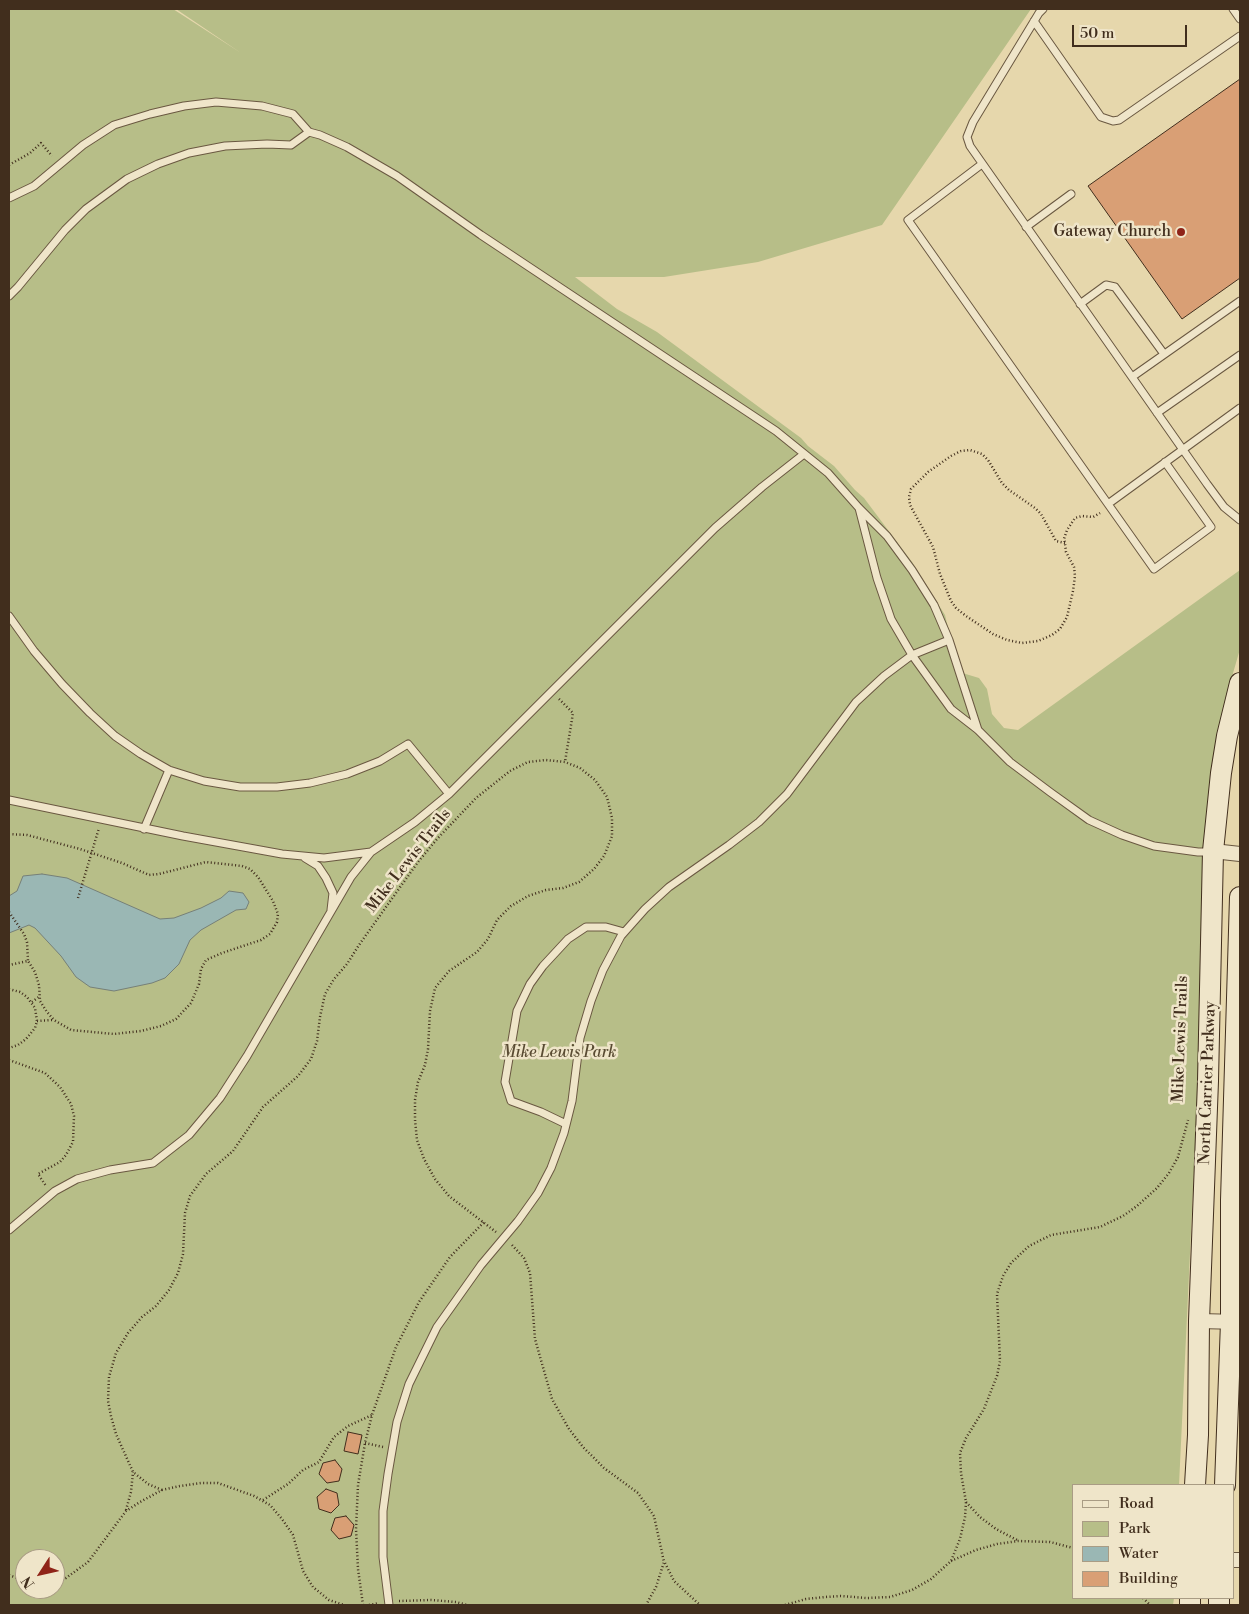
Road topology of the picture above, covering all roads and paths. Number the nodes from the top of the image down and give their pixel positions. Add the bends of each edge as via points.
1 (1043, 9) edge
2 (1233, 9) edge
3 (1240, 20) edge
4 (1034, 21) junction
5 (1240, 36) edge
6 (309, 132) junction
7 (982, 164) junction
8 (59, 165) junction
9 (9, 166) edge
10 (1071, 194) dead end
11 (9, 198) edge
12 (1026, 226) junction
13 (18, 287) junction
14 (9, 289) edge
15 (9, 296) edge
16 (1240, 301) edge
17 (1080, 304) junction
18 (1164, 354) junction
19 (1240, 355) edge
20 (1132, 377) junction
21 (1240, 408) edge
22 (1157, 413) junction
23 (1183, 450) junction
24 (804, 454) junction
25 (1165, 462) junction
26 (1109, 506) junction
27 (859, 508) junction
28 (1240, 520) edge
29 (1065, 543) junction
30 (9, 616) edge
31 (949, 640) junction
32 (912, 655) junction
33 (1240, 683) edge
34 (551, 692) junction
35 (978, 730) junction
36 (565, 762) junction
37 (169, 770) junction
38 (449, 794) junction
39 (9, 800) edge
40 (102, 820) junction
41 (144, 829) junction
42 (9, 834) edge
43 (371, 852) junction
44 (1213, 852) junction
45 (92, 853) junction
46 (1240, 854) edge
47 (302, 856) junction
48 (1240, 897) edge
49 (78, 898) dead end
50 (9, 912) edge
51 (331, 912) junction
52 (624, 932) junction
53 (28, 961) junction
54 (9, 966) edge
55 (1239, 970) edge
56 (9, 988) edge
57 (40, 996) junction
58 (32, 1002) junction
59 (54, 1020) junction
60 (38, 1021) junction
61 (9, 1048) edge
62 (9, 1060) edge
63 (1208, 1081) junction
64 (1237, 1081) edge
65 (1189, 1112) dead end
66 (566, 1124) junction
67 (51, 1194) junction
68 (1235, 1200) edge
69 (9, 1230) edge
70 (504, 1238) junction
71 (1200, 1321) junction
72 (1236, 1322) edge
73 (372, 1415) dead end
74 (365, 1443) dead end
75 (392, 1449) junction
76 (133, 1472) junction
77 (1195, 1484) edge
78 (1225, 1484) edge
79 (162, 1490) junction
80 (263, 1500) junction
81 (966, 1502) junction
82 (126, 1511) junction
83 (1018, 1541) junction
84 (1072, 1548) edge
85 (951, 1561) junction
86 (664, 1562) junction
87 (65, 1578) edge
88 (389, 1603) edge
89 (344, 1605) edge
90 (369, 1605) edge
91 (467, 1605) edge
92 (646, 1605) edge
93 (700, 1605) edge
94 (786, 1605) edge

1 - 4 lane
2 - 3 lane
4 - 5 lane via 1102,117 1113,121 1119,120
4 - 7 lane via 967,137
6 - 8 lane via 293,114 262,106 216,102 184,106 114,125
6 - 13 lane via 291,145 225,146 189,152 127,179 86,208
6 - 24 lane via 347,147 397,176 776,431
7 - 12 lane
7 - 26 lane via 908,220
8 - 9 path via 40,142 30,153
8 - 11 lane via 34,186
10 - 12 lane
12 - 17 lane
13 - 14 lane
13 - 15 lane
16 - 18 lane
17 - 18 lane via 1106,286 1115,288
17 - 20 lane
18 - 20 lane
19 - 22 lane
20 - 22 lane
21 - 23 lane
22 - 23 lane
23 - 25 lane
23 - 28 lane via 1224,507
24 - 27 lane via 828,473
24 - 34 lane via 715,528
25 - 26 lane
25 - 26 lane via 1211,527 1154,569
26 - 29 path via 1092,517 1075,518 1067,530
27 - 31 lane via 887,536 912,570 934,605
27 - 32 lane via 891,619
29 - 29 path via 1075,576 1067,616 1060,629 1038,641 1022,643 1007,640 966,616 951,601 933,547 910,505 911,489 928,472 961,451 982,454 1002,483 1041,514 1056,541
30 - 37 lane via 34,651 90,713 115,736
31 - 32 lane
31 - 35 lane
32 - 35 lane via 951,709
32 - 52 lane via 856,702 787,794 759,822 669,887
33 - 44 main road, North Carrier Parkway via 1227,736
34 - 36 path via 572,713
34 - 38 lane
35 - 44 lane via 1010,762 1089,820 1154,846
36 - 70 path, Mike Lewis Trails via 580,768 595,780 606,797 612,818 612,836 604,856 579,882 528,896 511,906 497,920 477,952 449,971 435,988 428,1049 415,1100 417,1140 435,1180 449,1196
36 - 76 path, Mike Lewis Trails via 528,762 510,770 476,798 437,839 325,994 311,1059 298,1076 263,1108 233,1151 206,1174 190,1196 178,1273 156,1306 128,1334 116,1353 109,1377 111,1416
37 - 38 lane via 240,787 277,787 347,774 380,761 408,744
37 - 41 lane
38 - 43 lane
39 - 40 lane
40 - 41 lane
40 - 45 path
41 - 47 lane
42 - 45 path via 27,835
43 - 47 lane via 324,858
43 - 51 lane via 351,877
44 - 46 street
44 - 63 main road, North Carrier Parkway
45 - 49 path
45 - 59 path via 149,875 206,862 250,868 273,901 277,922 270,934 261,940 206,960 191,1003 176,1019 161,1026 114,1034 71,1030
47 - 51 lane via 318,866 326,878 333,893
48 - 55 main road, North Carrier Parkway
50 - 53 path via 24,934
51 - 67 lane via 247,1056 220,1098 190,1135 154,1163 77,1179
52 - 66 lane via 591,1000 580,1038
52 - 66 lane via 606,927 586,927 568,939 530,984 517,1011 505,1082 511,1101
53 - 54 path
53 - 57 path via 35,972
55 - 64 main road, North Carrier Parkway
56 - 58 path
57 - 58 path
57 - 59 path via 40,1001
58 - 60 path
59 - 60 path
60 - 61 path via 26,1039
62 - 67 path via 45,1073 71,1104 73,1142 60,1162 38,1174
63 - 64 street
63 - 71 main road, North Carrier Parkway
64 - 68 main road, North Carrier Parkway
65 - 81 path, Mike Lewis Trails via 1178,1157 1157,1188 1137,1206 1100,1227 1050,1236 1030,1246 1011,1263 997,1294 1000,1361 997,1376 960,1454
66 - 70 lane via 551,1168 538,1193
67 - 69 lane
68 - 72 main road, North Carrier Parkway
70 - 75 lane via 437,1327 409,1384
70 - 86 path, Mike Lewis Trails via 524,1258 530,1273 535,1339 552,1399 583,1447 604,1468 638,1493 654,1516
71 - 72 street
71 - 77 main road, North Carrier Parkway
72 - 78 main road, North Carrier Parkway via 1231,1437
73 - 80 path via 334,1436 319,1462
74 - 75 path
75 - 88 lane via 383,1511 383,1558
76 - 79 path
76 - 82 path
79 - 80 path via 201,1483 218,1484
79 - 82 path
80 - 89 path via 293,1535 303,1571 313,1587 329,1600
81 - 83 path, Mike Lewis Trails via 996,1529
81 - 85 path, Mike Lewis Trails via 960,1539
82 - 87 path via 88,1562
83 - 84 path, Mike Lewis Trails via 1050,1542
83 - 85 path, Mike Lewis Trails via 997,1544
85 - 94 path, Mike Lewis Trails via 912,1590 890,1597 825,1597
86 - 92 path
86 - 93 path, Mike Lewis Trails via 674,1581
88 - 90 path
88 - 91 path via 432,1600

